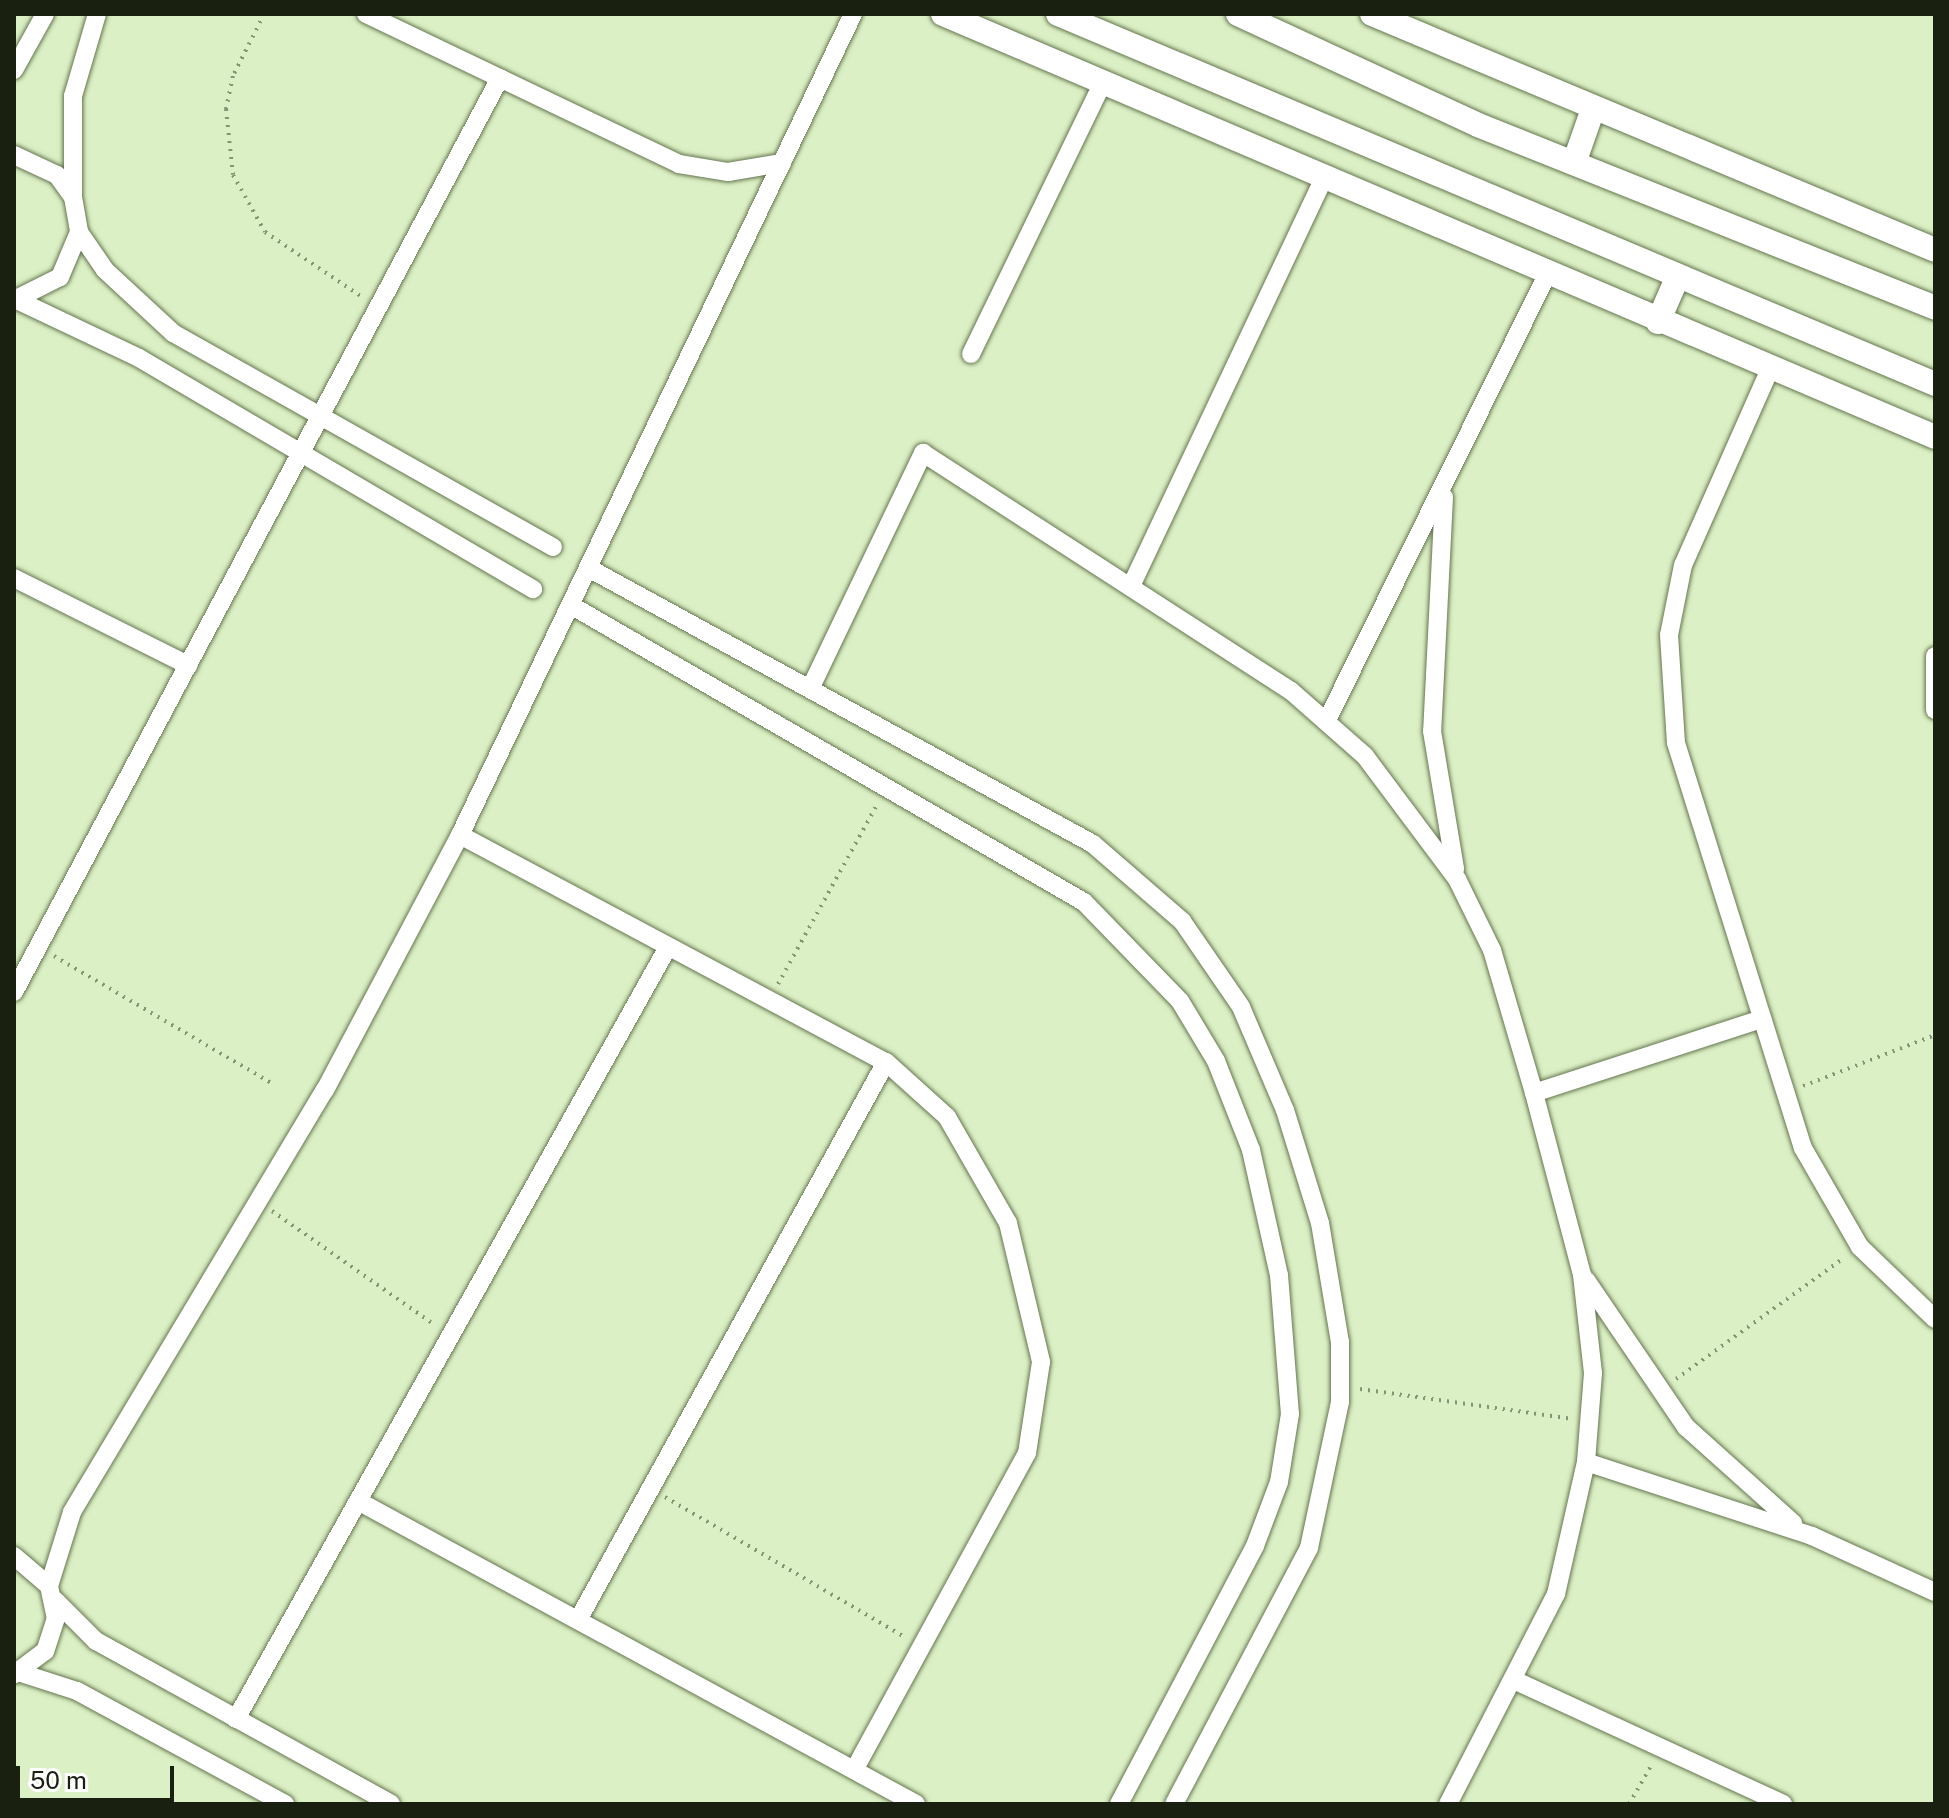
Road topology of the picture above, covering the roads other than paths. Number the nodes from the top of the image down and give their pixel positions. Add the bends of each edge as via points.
1 (45, 14) edge
2 (97, 14) edge
3 (366, 14) edge
4 (853, 14) edge
5 (943, 14) edge
6 (1058, 14) edge
7 (1238, 14) edge
8 (1372, 14) edge
9 (14, 70) edge
10 (500, 78) junction
11 (1101, 86) junction
12 (1593, 109) junction
13 (14, 155) edge
14 (782, 163) junction
15 (1574, 163) junction
16 (1322, 182) junction
17 (73, 197) junction
18 (79, 232) junction
19 (1935, 250) edge
20 (1547, 275) junction
21 (1677, 278) junction
22 (16, 300) edge
23 (1935, 308) edge
24 (1658, 322) junction
25 (971, 354) dead end
26 (1770, 369) junction
27 (1935, 384) edge
28 (319, 418) junction
29 (1935, 437) edge
30 (302, 450) junction
31 (1445, 490) junction
32 (553, 547) dead end
33 (592, 570) junction
34 (14, 578) edge
35 (1132, 584) junction
36 (533, 589) dead end
37 (574, 607) junction
38 (1935, 656) edge
39 (188, 665) junction
40 (810, 689) junction
41 (1935, 710) edge
42 (1327, 720) junction
43 (460, 835) junction
44 (1457, 879) junction
45 (668, 947) junction
46 (14, 992) edge
47 (1762, 1019) junction
48 (886, 1062) junction
49 (1534, 1093) junction
50 (1582, 1275) junction
51 (1935, 1319) edge
52 (1586, 1462) junction
53 (358, 1501) junction
54 (1812, 1536) junction
55 (14, 1556) edge
56 (1935, 1592) edge
57 (52, 1593) junction
58 (578, 1620) junction
59 (16, 1673) edge
60 (1516, 1681) junction
61 (236, 1719) junction
62 (854, 1770) junction
63 (285, 1804) edge
64 (391, 1804) edge
65 (916, 1804) edge
66 (1119, 1804) edge
67 (1174, 1804) edge
68 (1448, 1804) edge
69 (1783, 1804) edge

1 - 9 street
2 - 17 street via 73,96
3 - 10 street
4 - 14 street
5 - 11 main road
6 - 21 main road
7 - 15 main road
8 - 12 main road
10 - 14 street via 679,164 728,172
10 - 28 street
11 - 16 main road
11 - 25 street
12 - 15 main road
12 - 19 main road
13 - 17 street via 57,175
14 - 33 street
15 - 23 main road
16 - 20 main road
16 - 35 street
17 - 18 street
18 - 22 street via 60,277
18 - 28 street via 105,270 173,333
20 - 24 main road
20 - 31 street
21 - 24 main road
21 - 27 main road
22 - 30 street via 100,336
24 - 26 main road
26 - 29 main road
26 - 47 street via 1683,565 1668,671 1676,743
28 - 30 street
28 - 32 street
30 - 36 street
30 - 39 street
31 - 42 street
31 - 44 street via 1432,731
33 - 37 street
33 - 40 street
34 - 39 street
35 - 40 street via 923,453
35 - 42 street via 1255,663
37 - 43 street
37 - 66 street via 1038,872 1135,948 1216,1061 1251,1150 1289,1344 1290,1414 1279,1482 1225,1608
38 - 41 street
39 - 46 street
40 - 67 street via 1093,844 1151,890 1215,962 1306,1169 1333,1283 1340,1386 1333,1461 1309,1548
42 - 44 street via 1398,795
43 - 45 street
43 - 57 street via 260,1203 72,1512
44 - 49 street via 1492,950
45 - 48 street
45 - 53 street
47 - 49 street
47 - 51 street via 1821,1187 1860,1247
48 - 58 street
48 - 62 street via 947,1117 992,1186 1034,1317 1041,1362 1027,1453
49 - 50 street
50 - 52 street via 1591,1422
50 - 54 street via 1658,1392 1745,1487
52 - 54 street
52 - 60 street via 1556,1594
53 - 58 street
53 - 61 street
54 - 56 street
55 - 57 street
57 - 59 street via 53,1635
57 - 61 street via 96,1641
58 - 62 street
59 - 63 street via 77,1691
60 - 68 street
60 - 69 street
61 - 64 street
62 - 65 street

